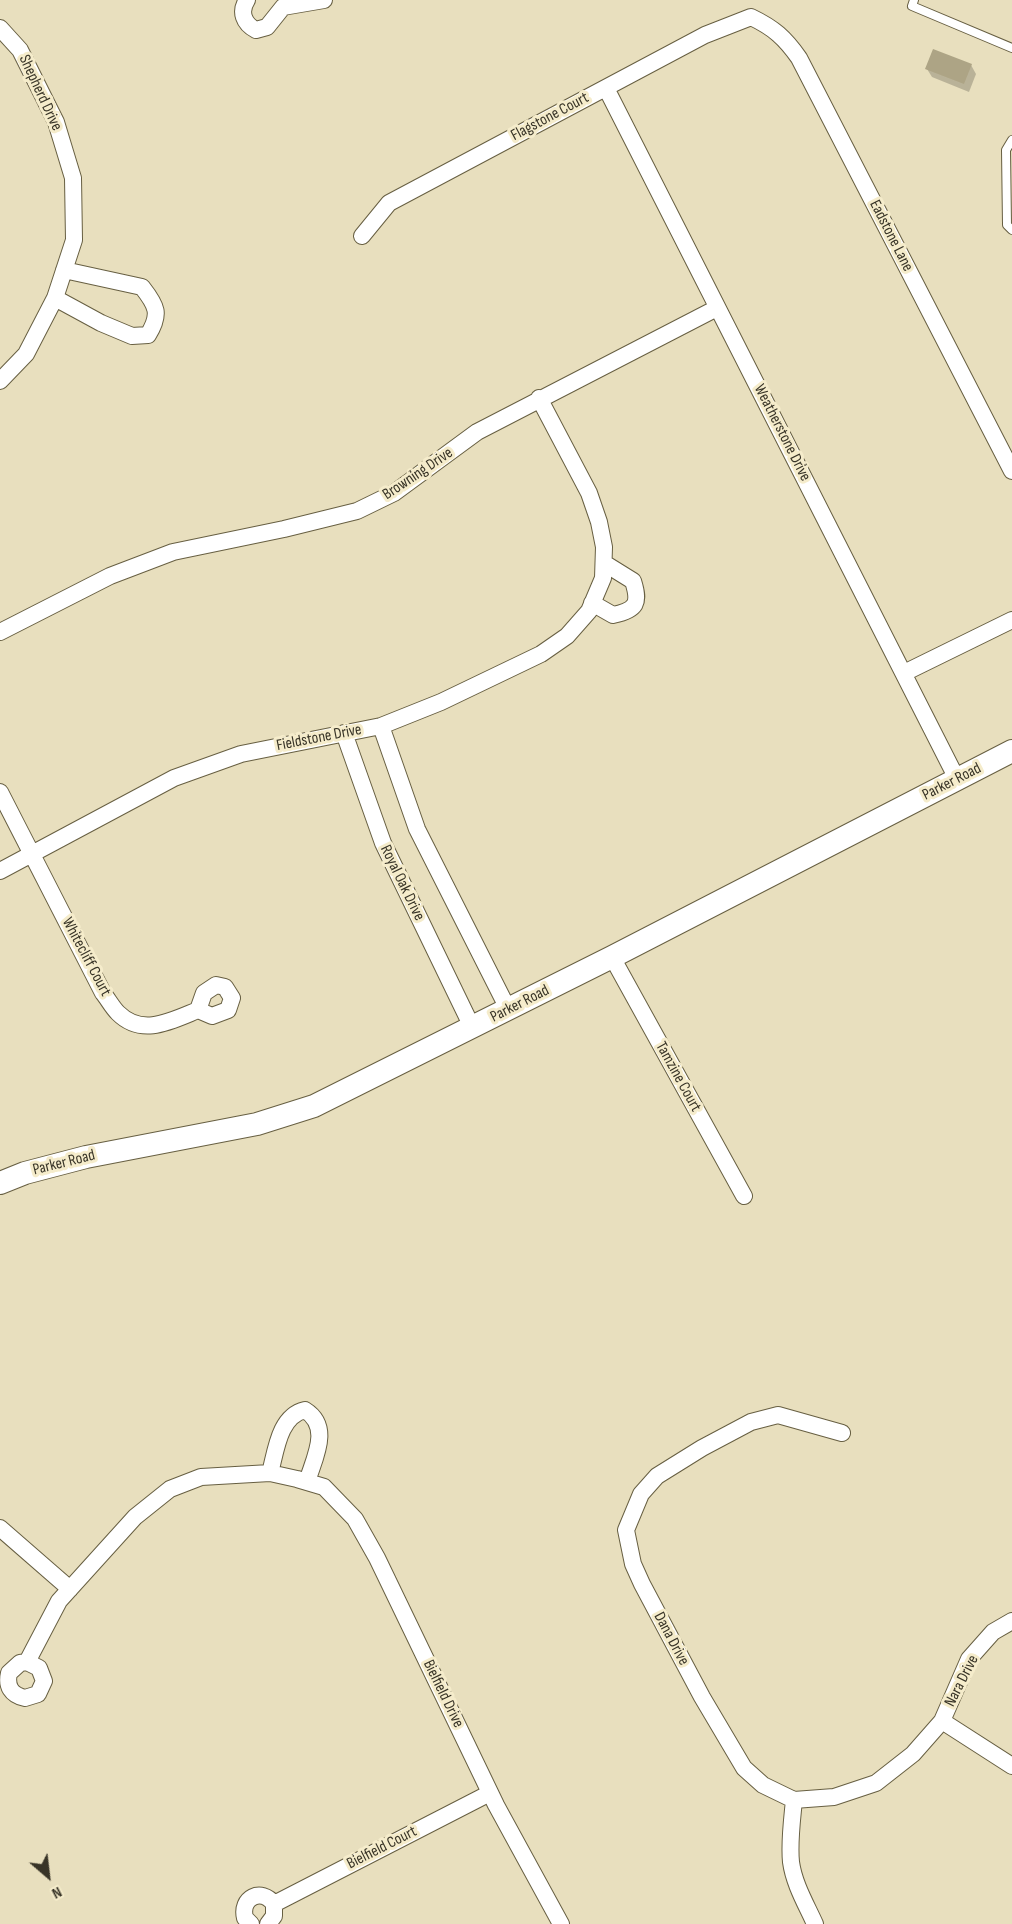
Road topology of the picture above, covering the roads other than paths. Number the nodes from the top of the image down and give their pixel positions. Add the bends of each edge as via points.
1 (247, 0) edge
2 (324, 0) edge
3 (914, 0) edge
4 (278, 4) edge
5 (751, 17) joint
6 (0, 28) edge
7 (1012, 48) edge
8 (606, 88) junction
9 (1012, 140) edge
10 (1012, 230) edge
11 (362, 236) dead end
12 (64, 270) junction
13 (56, 298) junction
14 (717, 308) junction
15 (0, 381) edge
16 (539, 398) junction
17 (1012, 471) edge
18 (603, 563) junction
19 (592, 603) junction
20 (1012, 620) edge
21 (0, 632) edge
22 (904, 674) junction
23 (381, 726) junction
24 (344, 733) junction
25 (1012, 751) edge
26 (957, 779) junction
27 (0, 792) edge
28 (32, 854) junction
29 (0, 871) edge
30 (612, 957) junction
31 (508, 1009) junction
32 (198, 1010) dead end
33 (472, 1027) junction
34 (0, 1183) edge
35 (744, 1196) dead end
36 (842, 1433) dead end
37 (270, 1473) junction
38 (307, 1482) junction
39 (0, 1528) edge
40 (70, 1589) junction
41 (1012, 1622) edge
42 (27, 1662) dead end
43 (942, 1721) junction
44 (1012, 1766) edge
45 (490, 1793) junction
46 (794, 1800) junction
47 (274, 1904) junction
48 (251, 1924) edge
49 (268, 1924) edge
50 (561, 1924) edge
51 (815, 1924) edge

1 - 4 street via 245,19 256,30 267,27
2 - 4 street
3 - 7 lane via 912,6
5 - 8 street, Flagstone Court via 705,35
5 - 17 street, Eadstone Lane via 770,26 800,58
6 - 12 street, Shepherd Drive via 20,50 39,86 56,122 73,178 74,240
8 - 11 street, Flagstone Court via 389,203
8 - 14 street, Weatherstone Drive
9 - 10 lane via 1006,150 1007,225
12 - 13 street, Shepherd Drive
12 - 13 street via 142,288 155,307 156,321 148,335 132,336
13 - 15 street, Shepherd Drive via 26,354
14 - 16 street, Browning Drive
14 - 22 street, Weatherstone Drive
16 - 18 street, Fieldstone Drive via 589,493 604,547
16 - 21 street, Browning Drive via 477,432 394,493 357,511 173,552 110,576
18 - 19 street, Fieldstone Drive via 603,578
18 - 19 street via 633,581 638,596 629,610 613,615
19 - 23 street, Fieldstone Drive via 567,636 541,654
20 - 22 street
22 - 26 street, Weatherstone Drive
23 - 24 street, Fieldstone Drive
23 - 31 street via 417,829
24 - 28 street, Fieldstone Drive via 241,754 174,778
24 - 33 street, Royal Oak Drive via 383,843
25 - 26 main road, Parker Road
26 - 30 main road, Parker Road
27 - 28 street, Whitecliff Court
28 - 29 street, Fieldstone Drive
28 - 32 street, Whitecliff Court via 103,993 118,1013 139,1026 163,1025
30 - 31 main road, Parker Road
30 - 35 street, Tamzine Court
31 - 33 main road, Parker Road
33 - 34 main road, Parker Road via 314,1106 257,1124 86,1157
36 - 46 street, Dana Drive via 778,1415 751,1422 657,1476 641,1494 626,1530 642,1584 744,1768 763,1785
37 - 38 street, Bielfield Drive
37 - 38 street via 287,1420 305,1410 318,1425 320,1440
37 - 40 street, Bielfield Drive via 201,1477 170,1489 135,1517
38 - 45 street, Bielfield Drive via 324,1487 355,1519
39 - 40 street
40 - 42 street, Bielfield Drive via 59,1601
41 - 43 street, Nara Drive via 993,1632 969,1659
43 - 44 street
43 - 46 street via 913,1754 876,1783 834,1797
45 - 47 street, Bielfield Court
45 - 50 street, Bielfield Drive
46 - 51 street via 791,1863
47 - 48 street via 265,1896 247,1900 243,1912
47 - 49 street via 274,1916

